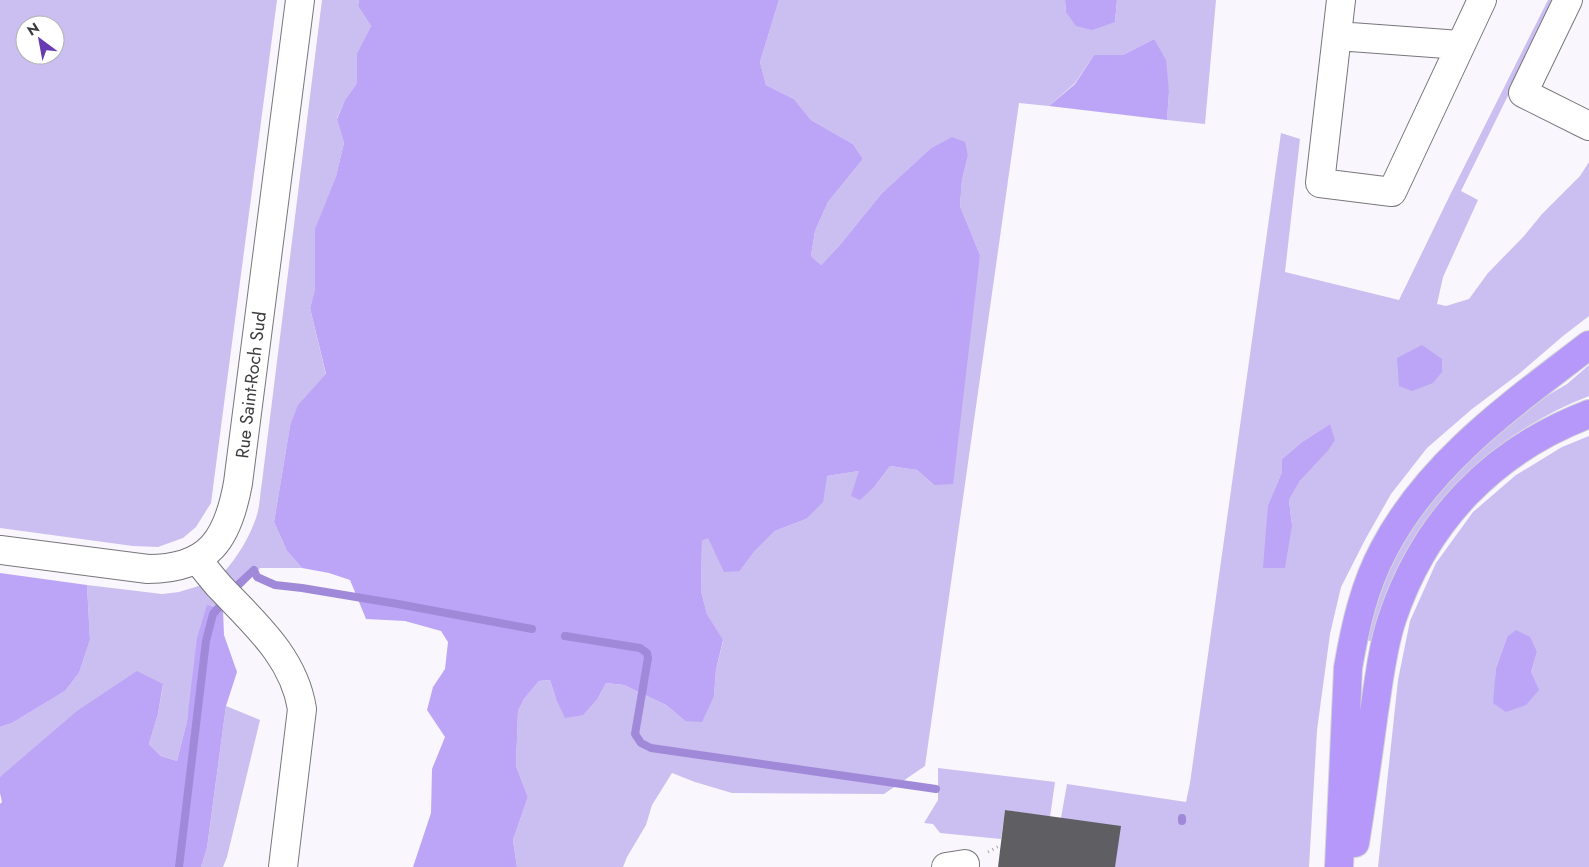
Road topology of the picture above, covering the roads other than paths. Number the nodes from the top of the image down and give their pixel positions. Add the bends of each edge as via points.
1 (300, 0) edge
2 (1341, 0) edge
3 (1482, 0) edge
4 (1568, 0) edge
5 (1336, 36) junction
6 (1460, 46) junction
7 (1589, 126) edge
8 (1589, 345) edge
9 (1589, 414) edge
10 (0, 550) edge
11 (197, 559) junction
12 (283, 867) edge
13 (1339, 867) edge
14 (1352, 867) edge

1 - 11 street, Rue Saint-Roch Sud via 235,500 223,532
2 - 5 street
3 - 6 street
4 - 7 street via 1523,93
5 - 6 street
5 - 6 street via 1320,183 1392,192
8 - 13 highway via 1444,464 1412,504 1383,550 1362,603 1348,668
9 - 14 highway via 1528,443 1484,476 1453,509 1412,569 1391,621 1383,656
10 - 11 street, Rue Saint-Roch Sud via 148,569 174,568
11 - 12 street via 272,641 299,691 302,709 300,734

